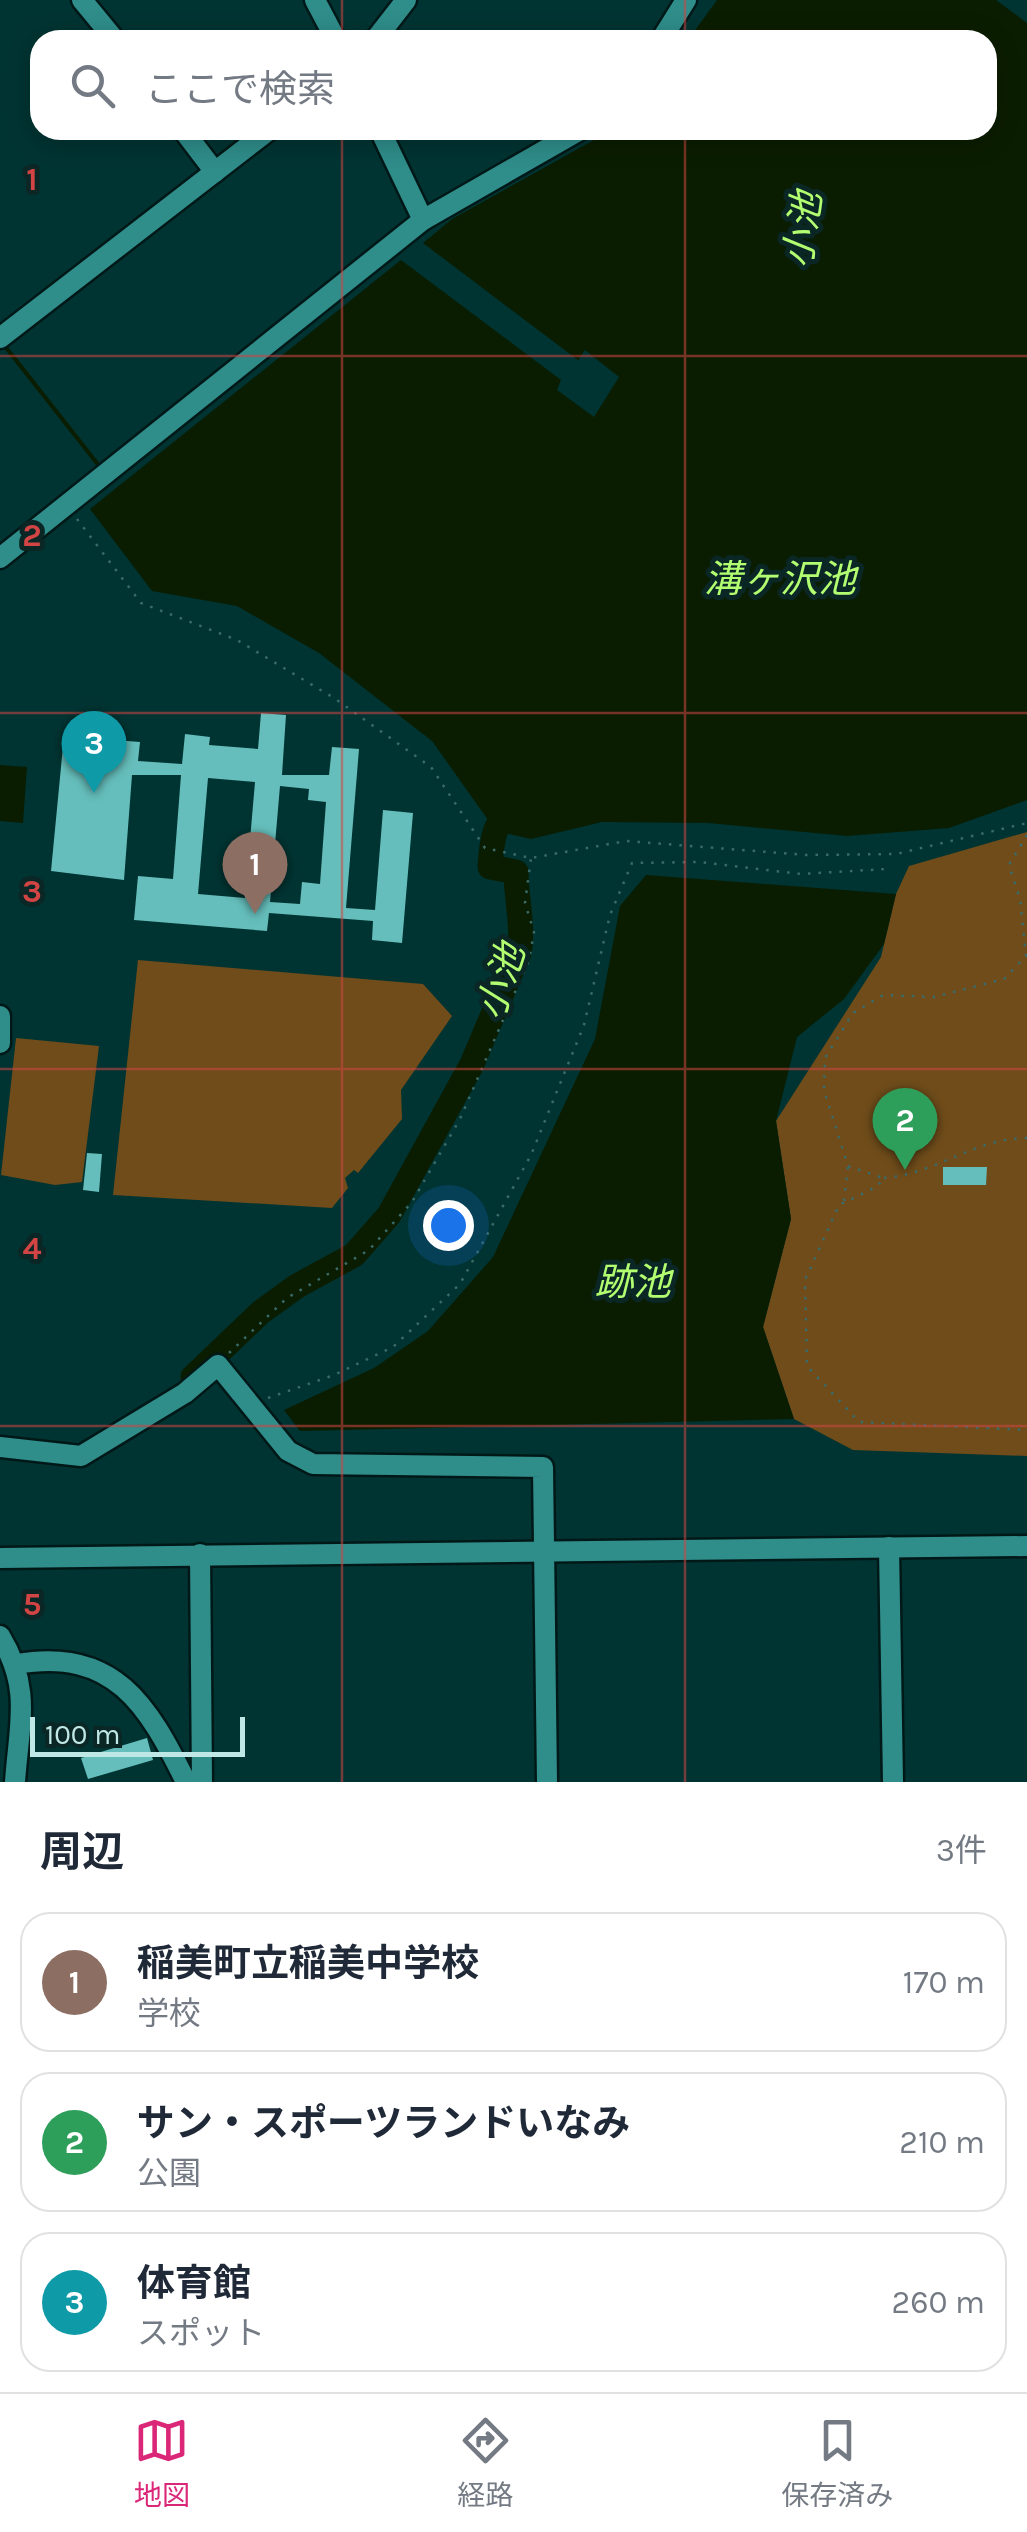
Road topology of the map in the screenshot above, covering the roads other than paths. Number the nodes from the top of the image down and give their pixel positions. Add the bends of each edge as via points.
1 (82, 0) edge
2 (316, 0) edge
3 (406, 0) edge
4 (686, 0) edge
5 (107, 30) edge
6 (331, 30) edge
7 (383, 30) edge
8 (667, 30) edge
9 (191, 140) edge
10 (255, 140) edge
11 (385, 140) edge
12 (563, 140) edge
13 (215, 172) junction
14 (423, 220) junction
15 (0, 338) edge
16 (0, 558) edge
17 (0, 1016) edge
18 (0, 1043) edge
19 (0, 1447) edge
20 (1027, 1546) edge
21 (890, 1547) junction
22 (545, 1552) junction
23 (200, 1554) junction
24 (0, 1558) edge
25 (0, 1636) edge
26 (16, 1664) junction
27 (15, 1782) edge
28 (186, 1782) edge
29 (202, 1782) edge
30 (548, 1782) edge
31 (893, 1782) edge

1 - 5 street
2 - 6 street
3 - 7 street
4 - 8 street
9 - 13 street
10 - 13 street
11 - 14 street
12 - 14 street
13 - 15 street
14 - 16 street
17 - 18 street
19 - 22 street via 81,1456 185,1393 218,1365 288,1451 313,1464 542,1467
20 - 21 street
21 - 22 street
21 - 31 street
22 - 23 street
22 - 30 street
23 - 24 street
23 - 29 street
25 - 26 street
26 - 27 street via 22,1686
26 - 28 street via 74,1662 119,1682 157,1722

